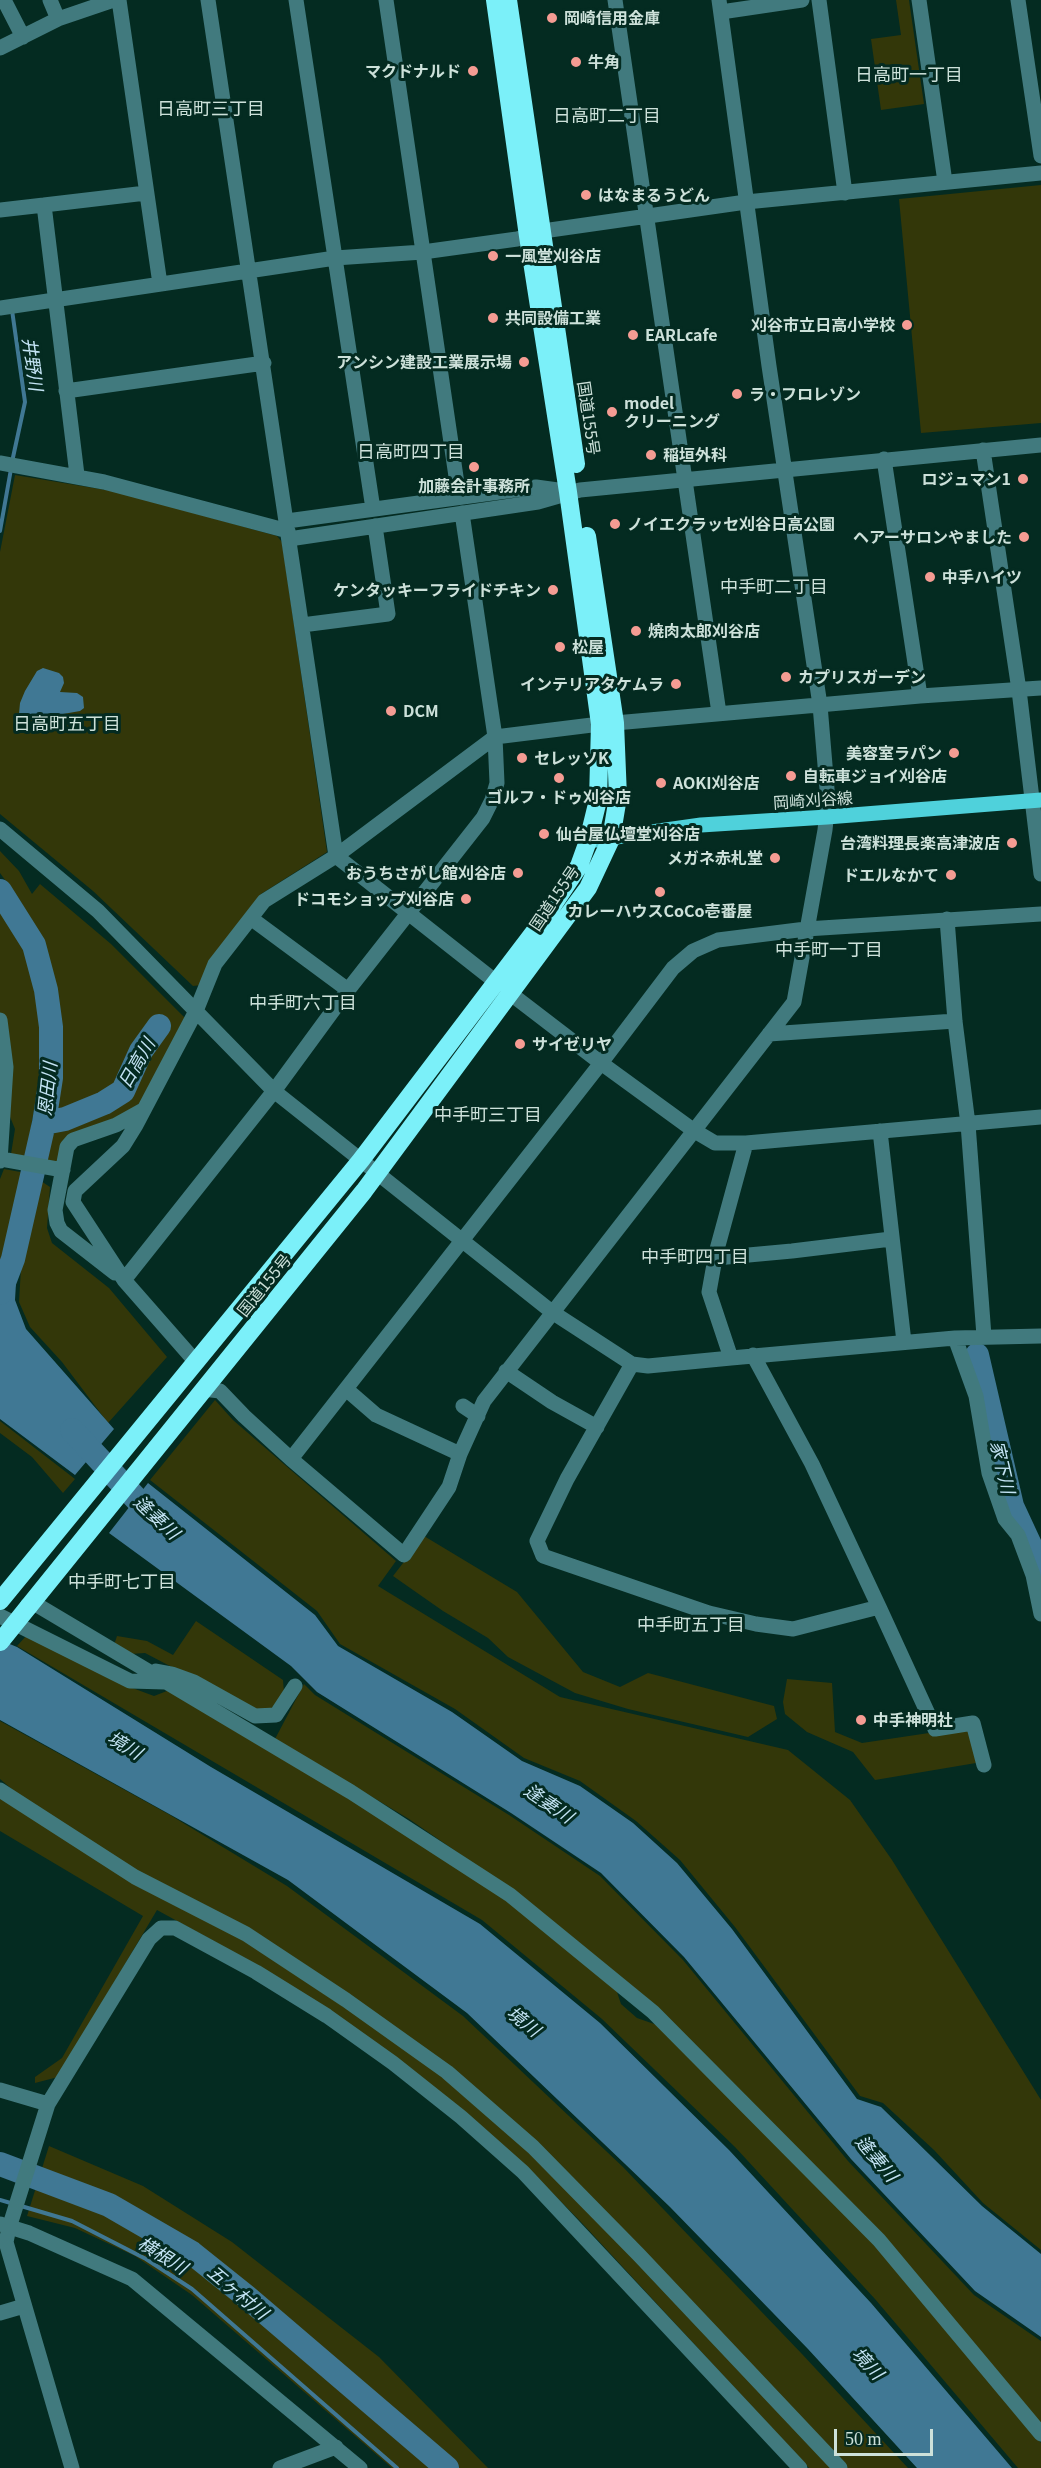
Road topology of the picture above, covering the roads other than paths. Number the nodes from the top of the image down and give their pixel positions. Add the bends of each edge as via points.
1 (4, 0) edge
2 (50, 0) edge
3 (114, 0) edge
4 (119, 0) edge
5 (208, 0) edge
6 (296, 0) edge
7 (386, 0) edge
8 (495, 0) edge
9 (508, 0) edge
10 (615, 0) edge
11 (802, 0) edge
12 (819, 0) edge
13 (919, 0) edge
14 (1018, 0) edge
15 (720, 6) edge
16 (58, 19) junction
17 (23, 37) junction
18 (0, 48) edge
19 (1041, 156) edge
20 (1041, 173) edge
21 (945, 182) junction
22 (146, 193) junction
23 (845, 193) junction
24 (746, 202) junction
25 (44, 204) junction
26 (0, 210) edge
27 (645, 216) junction
28 (535, 234) junction
29 (423, 252) junction
30 (335, 258) junction
31 (250, 271) junction
32 (160, 284) junction
33 (55, 299) junction
34 (0, 308) edge
35 (264, 363) junction
36 (66, 391) junction
37 (1041, 445) edge
38 (983, 450) junction
39 (884, 459) junction
40 (5, 466) edge
41 (785, 469) junction
42 (77, 476) junction
43 (684, 479) junction
44 (574, 491) junction
45 (459, 497) junction
46 (373, 509) junction
47 (462, 513) junction
48 (375, 526) junction
49 (288, 530) junction
50 (302, 625) junction
51 (1041, 688) edge
52 (1019, 690) junction
53 (920, 696) junction
54 (820, 705) junction
55 (719, 713) junction
56 (608, 723) junction
57 (495, 738) junction
58 (1037, 800) edge
59 (828, 818) junction
60 (0, 829) edge
61 (610, 839) junction
62 (588, 841) junction
63 (336, 856) junction
64 (1041, 874) edge
65 (409, 914) junction
66 (1041, 914) edge
67 (252, 919) junction
68 (947, 919) junction
69 (806, 929) junction
70 (496, 982) junction
71 (348, 990) junction
72 (511, 994) junction
73 (196, 1011) junction
74 (0, 1020) edge
75 (955, 1021) junction
76 (769, 1034) junction
77 (601, 1063) junction
78 (273, 1091) junction
79 (145, 1107) junction
80 (1041, 1117) edge
81 (968, 1124) junction
82 (693, 1130) junction
83 (880, 1131) junction
84 (746, 1143) junction
85 (1, 1160) edge
86 (361, 1160) junction
87 (63, 1170) junction
88 (377, 1172) junction
89 (891, 1239) junction
90 (462, 1241) junction
91 (716, 1258) junction
92 (124, 1280) junction
93 (552, 1312) junction
94 (984, 1336) junction
95 (1041, 1336) edge
96 (955, 1338) junction
97 (904, 1342) junction
98 (753, 1355) junction
99 (730, 1358) junction
100 (632, 1364) junction
101 (191, 1366) junction
102 (506, 1371) junction
103 (204, 1389) junction
104 (346, 1389) junction
105 (463, 1406) dead end
106 (478, 1416) junction
107 (597, 1428) junction
108 (460, 1454) junction
109 (291, 1459) junction
110 (5, 1591) edge
111 (31, 1603) junction
112 (879, 1607) junction
113 (1041, 1614) edge
114 (0, 1616) edge
115 (0, 1641) edge
116 (147, 1670) junction
117 (167, 1682) junction
118 (295, 1686) dead end
119 (984, 1765) dead end
120 (0, 1790) edge
121 (0, 2090) edge
122 (48, 2104) junction
123 (7, 2224) edge
124 (24, 2306) junction
125 (0, 2313) edge
126 (1041, 2434) edge
127 (336, 2448) junction
128 (72, 2468) edge
129 (280, 2468) edge
130 (360, 2468) edge
131 (800, 2468) edge
132 (840, 2468) edge

1 - 17 street
2 - 16 street
3 - 16 street
4 - 22 street
5 - 31 street
6 - 30 street
7 - 29 street
8 - 28 highway, 国道155号
9 - 28 highway, 国道155号
10 - 27 street
11 - 15 street
12 - 23 street
13 - 21 street
14 - 19 street
15 - 24 street
16 - 17 street
17 - 18 street
20 - 21 street
21 - 23 street
22 - 25 street
22 - 32 street
23 - 24 street
24 - 27 street
24 - 41 street
25 - 26 street
25 - 33 street
27 - 28 street
27 - 43 street
28 - 29 street
28 - 44 highway, 国道155号
29 - 30 street
29 - 45 street
30 - 31 street
30 - 46 street
31 - 32 street
31 - 35 street
32 - 33 street
33 - 34 street
33 - 36 street
35 - 36 street
35 - 49 street
36 - 42 street
37 - 38 street
38 - 39 street
38 - 52 street
39 - 41 street
39 - 53 street
40 - 42 street
41 - 43 street
41 - 54 street
42 - 49 street
43 - 44 street
43 - 55 street
44 - 45 street via 536,488
44 - 47 street via 542,502
44 - 56 highway, 国道155号
45 - 46 street
46 - 49 street
47 - 48 street
47 - 57 street
48 - 49 street
48 - 50 street via 388,614
49 - 50 street
50 - 63 street
51 - 52 street
52 - 53 street
52 - 58 street
53 - 54 street
54 - 55 street
54 - 59 street
55 - 56 street
56 - 57 street
56 - 61 highway, 国道155号 via 618,797
56 - 62 highway, 国道155号 via 598,800
57 - 63 street
57 - 65 street via 497,783 488,809
58 - 59 main road, 岡崎刈谷線
58 - 64 street
59 - 61 main road, 岡崎刈谷線 via 701,825
59 - 69 street
60 - 73 street via 98,911
61 - 62 main road, 岡崎刈谷線
61 - 72 highway, 国道155号 via 588,888
62 - 70 highway, 国道155号 via 579,866
63 - 65 street
63 - 67 street via 264,901
65 - 70 street
65 - 71 street
66 - 68 street
67 - 71 street
67 - 73 street via 215,964
68 - 69 street
68 - 75 street
69 - 76 street via 794,1002
69 - 77 street via 717,940 693,951 673,968
70 - 86 highway, 国道155号
71 - 78 street
72 - 77 street
72 - 88 highway, 国道155号
73 - 78 street
73 - 79 street
74 - 85 street via 6,1067
75 - 76 street
75 - 81 street
76 - 82 street
77 - 82 street
77 - 90 street
78 - 86 street
78 - 92 street
79 - 87 street via 116,1125 73,1140 67,1147
79 - 92 street via 123,1146 75,1191 73,1202
80 - 81 street
81 - 83 street
81 - 94 street
82 - 84 street via 715,1143
82 - 93 street
83 - 84 street
83 - 89 street
84 - 91 street
85 - 87 street
86 - 88 street
86 - 101 highway, 国道155号
87 - 92 street via 55,1209 61,1231
88 - 90 street
88 - 103 highway, 国道155号
89 - 91 street
89 - 97 street
90 - 93 street
90 - 104 street
91 - 99 street via 709,1292
92 - 101 street
93 - 100 street
93 - 102 street
94 - 95 street
94 - 96 street
96 - 97 street
96 - 113 street via 976,1396 989,1473 1005,1519 1018,1535 1033,1575
97 - 98 street
98 - 99 street
98 - 112 street via 812,1464
99 - 100 street
100 - 107 street
101 - 110 highway, 国道155号
102 - 106 street
102 - 107 street
103 - 109 street via 220,1391
103 - 111 highway, 国道155号
104 - 108 street via 376,1415
104 - 109 street
105 - 106 street
106 - 108 street
107 - 112 street via 537,1541 543,1556 709,1613 756,1624 793,1629
108 - 109 street via 449,1487 404,1555
111 - 115 highway, 国道155号, bridge
111 - 116 street
112 - 119 street via 935,1729 973,1724
114 - 117 street via 130,1681
116 - 117 street
116 - 118 street via 194,1682 255,1716 276,1714
117 - 126 street via 351,1792 510,1895 654,2012 879,2240
120 - 132 street via 135,1877 246,1934 447,2072 533,2147
121 - 122 street
122 - 123 street
122 - 131 street via 149,1939 161,1928 175,1928 327,2016 461,2117 523,2172
123 - 124 street via 6,2242
123 - 127 street via 132,2278
124 - 125 street
124 - 128 street
127 - 129 street
127 - 130 street

